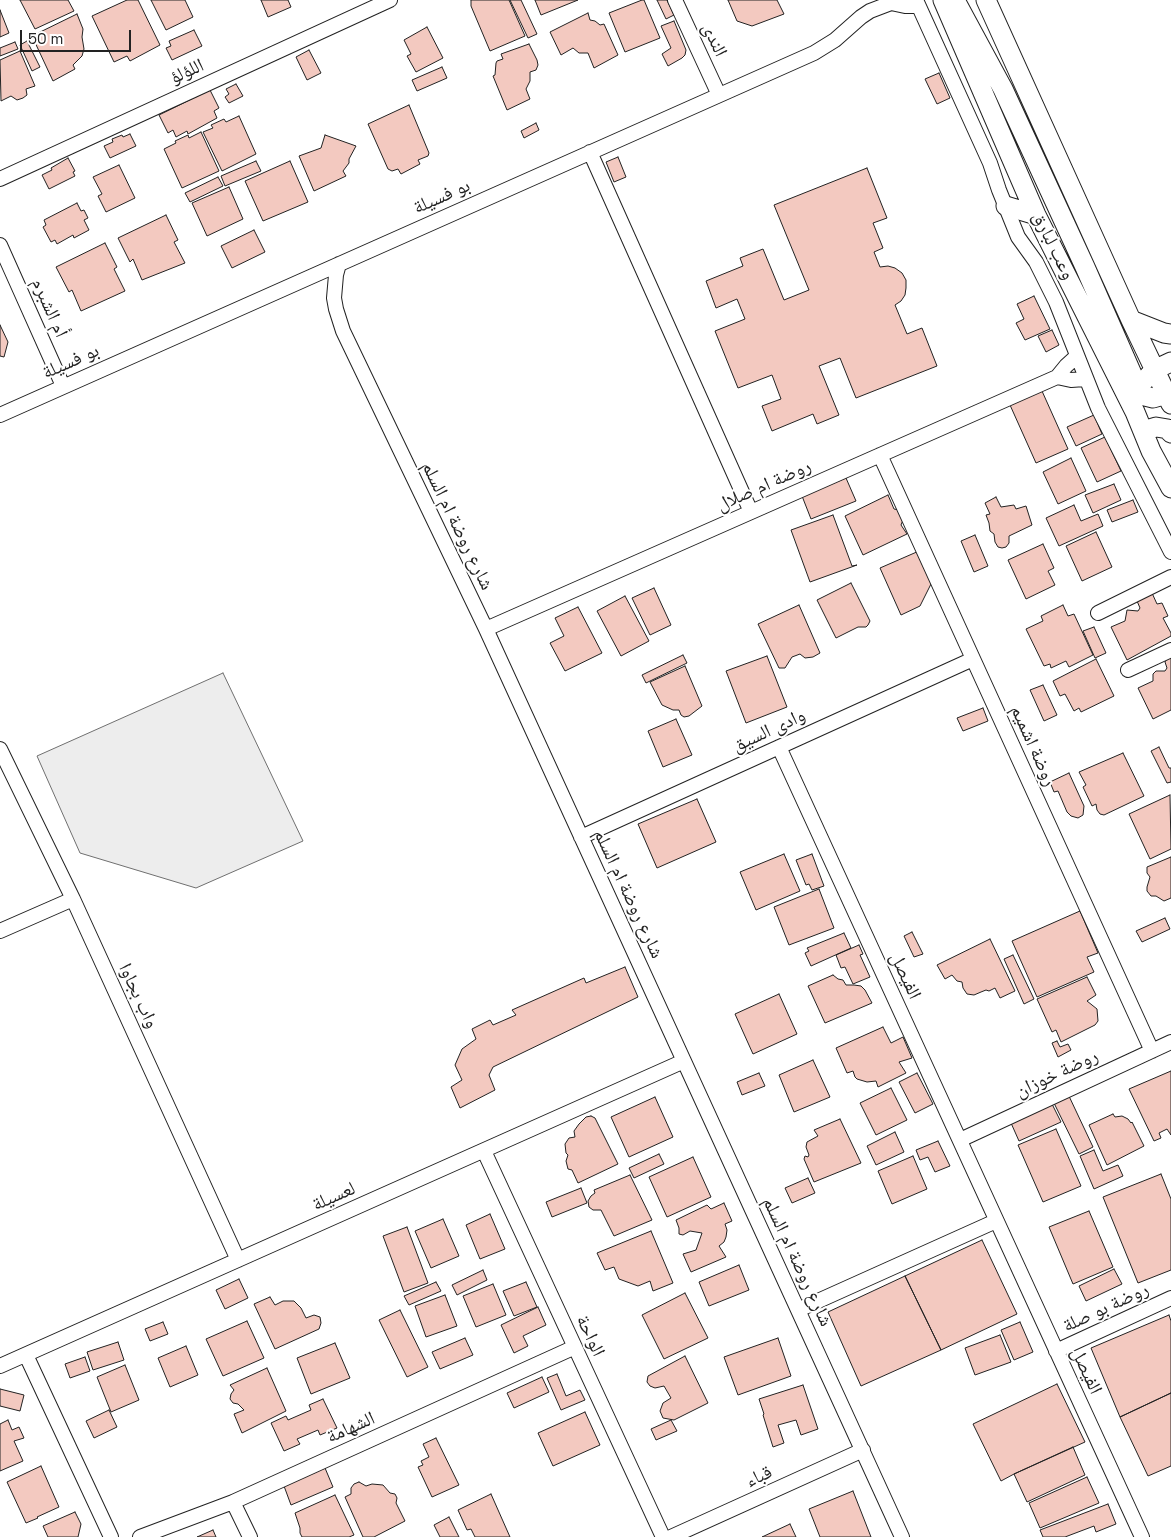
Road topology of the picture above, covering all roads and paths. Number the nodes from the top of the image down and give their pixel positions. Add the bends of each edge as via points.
1 (390, 0) edge
2 (674, 0) edge
3 (943, 0) edge
4 (955, 0) edge
5 (986, 0) edge
6 (892, 1) edge
7 (917, 3) edge
8 (718, 95) junction
9 (590, 152) junction
10 (0, 179) edge
11 (1006, 206) junction
12 (1036, 215) junction
13 (0, 244) edge
14 (339, 264) junction
15 (1131, 320) junction
16 (1171, 334) edge
17 (1077, 356) junction
18 (1163, 366) edge
19 (1057, 377) junction
20 (1086, 379) junction
21 (63, 386) junction
22 (1141, 392) junction
23 (1170, 398) edge
24 (0, 415) edge
25 (1140, 423) junction
26 (1171, 433) edge
27 (880, 455) junction
28 (1171, 488) edge
29 (751, 512) junction
30 (1171, 552) edge
31 (1171, 577) edge
32 (1098, 613) dead end
33 (486, 629) junction
34 (1171, 650) edge
35 (973, 659) junction
36 (1128, 670) dead end
37 (779, 747) junction
38 (0, 750) edge
39 (581, 837) junction
40 (73, 899) junction
41 (0, 931) edge
42 (1171, 1042) edge
43 (1152, 1051) junction
44 (684, 1061) junction
45 (960, 1140) junction
46 (484, 1151) junction
47 (996, 1221) junction
48 (238, 1260) junction
49 (1171, 1298) edge
50 (798, 1310) junction
51 (575, 1347) junction
52 (1056, 1351) junction
53 (26, 1355) junction
54 (0, 1366) edge
55 (863, 1450) junction
56 (233, 1502) junction
57 (111, 1537) edge
58 (140, 1537) edge
59 (250, 1537) edge
60 (663, 1537) edge
61 (670, 1537) edge
62 (902, 1537) edge
63 (1142, 1537) edge

1 - 10 street, اللؤلؤ
2 - 8 street, الندى
3 - 12 street, وعب لبارق
4 - 22 street via 1003,89
5 - 15 street
6 - 7 street, بو فسيلة via 905,6
6 - 8 street, بو فسيلة via 861,17 825,47
7 - 11 street via 990,163
8 - 9 street, بو فسيلة
9 - 14 street, بو فسيلة
9 - 29 street
11 - 12 street
11 - 17 street via 1018,236 1036,262 1056,302
12 - 25 street, وعب لبارق
13 - 21 street, أم الشبرم
14 - 21 street, بو فسيلة
14 - 33 street, شارع روضة ام السلم via 334,286 339,320
15 - 16 street
15 - 18 street
17 - 19 street
17 - 20 street
18 - 22 street via 1148,376
18 - 23 street
19 - 20 street
19 - 27 street, روضة ام صلال
20 - 30 street
21 - 24 street, بو فسيلة
22 - 23 street via 1153,398
22 - 25 street
25 - 26 street via 1168,429
25 - 28 street, وعب لبارق
27 - 29 street, روضة ام صلال
27 - 35 street, روضة اشميم
29 - 33 street, روضة ام صلال
31 - 32 street
33 - 39 street, شارع روضة ام السلم
34 - 36 street
35 - 37 street, وادى السيق
35 - 43 street, روضة اشميم
37 - 39 street, وادى السيق
37 - 45 street, الفيصل
38 - 40 street, واب بجاوا
39 - 44 street, شارع روضة ام السلم
40 - 41 street
40 - 48 street, واب بجاوا
42 - 43 street, روضة خوزان
43 - 45 street, روضة خوزان
44 - 46 street, لعسيلة
44 - 50 street, شارع روضة ام السلم
45 - 47 street, الفيصل
46 - 48 street, لعسيلة
46 - 51 street, الواحة
47 - 50 street
47 - 52 street, الفيصل
48 - 53 street, لعسيلة
49 - 52 street, روضة بو صلة
50 - 55 street, شارع روضة ام السلم
51 - 56 street, الشهامة
51 - 60 street, الواحة
52 - 63 street, الفيصل
53 - 54 street, لعسيلة
53 - 57 street
55 - 61 street, قباء
55 - 62 street, شارع روضة ام السلم
56 - 58 street, الشهامة
56 - 59 street

